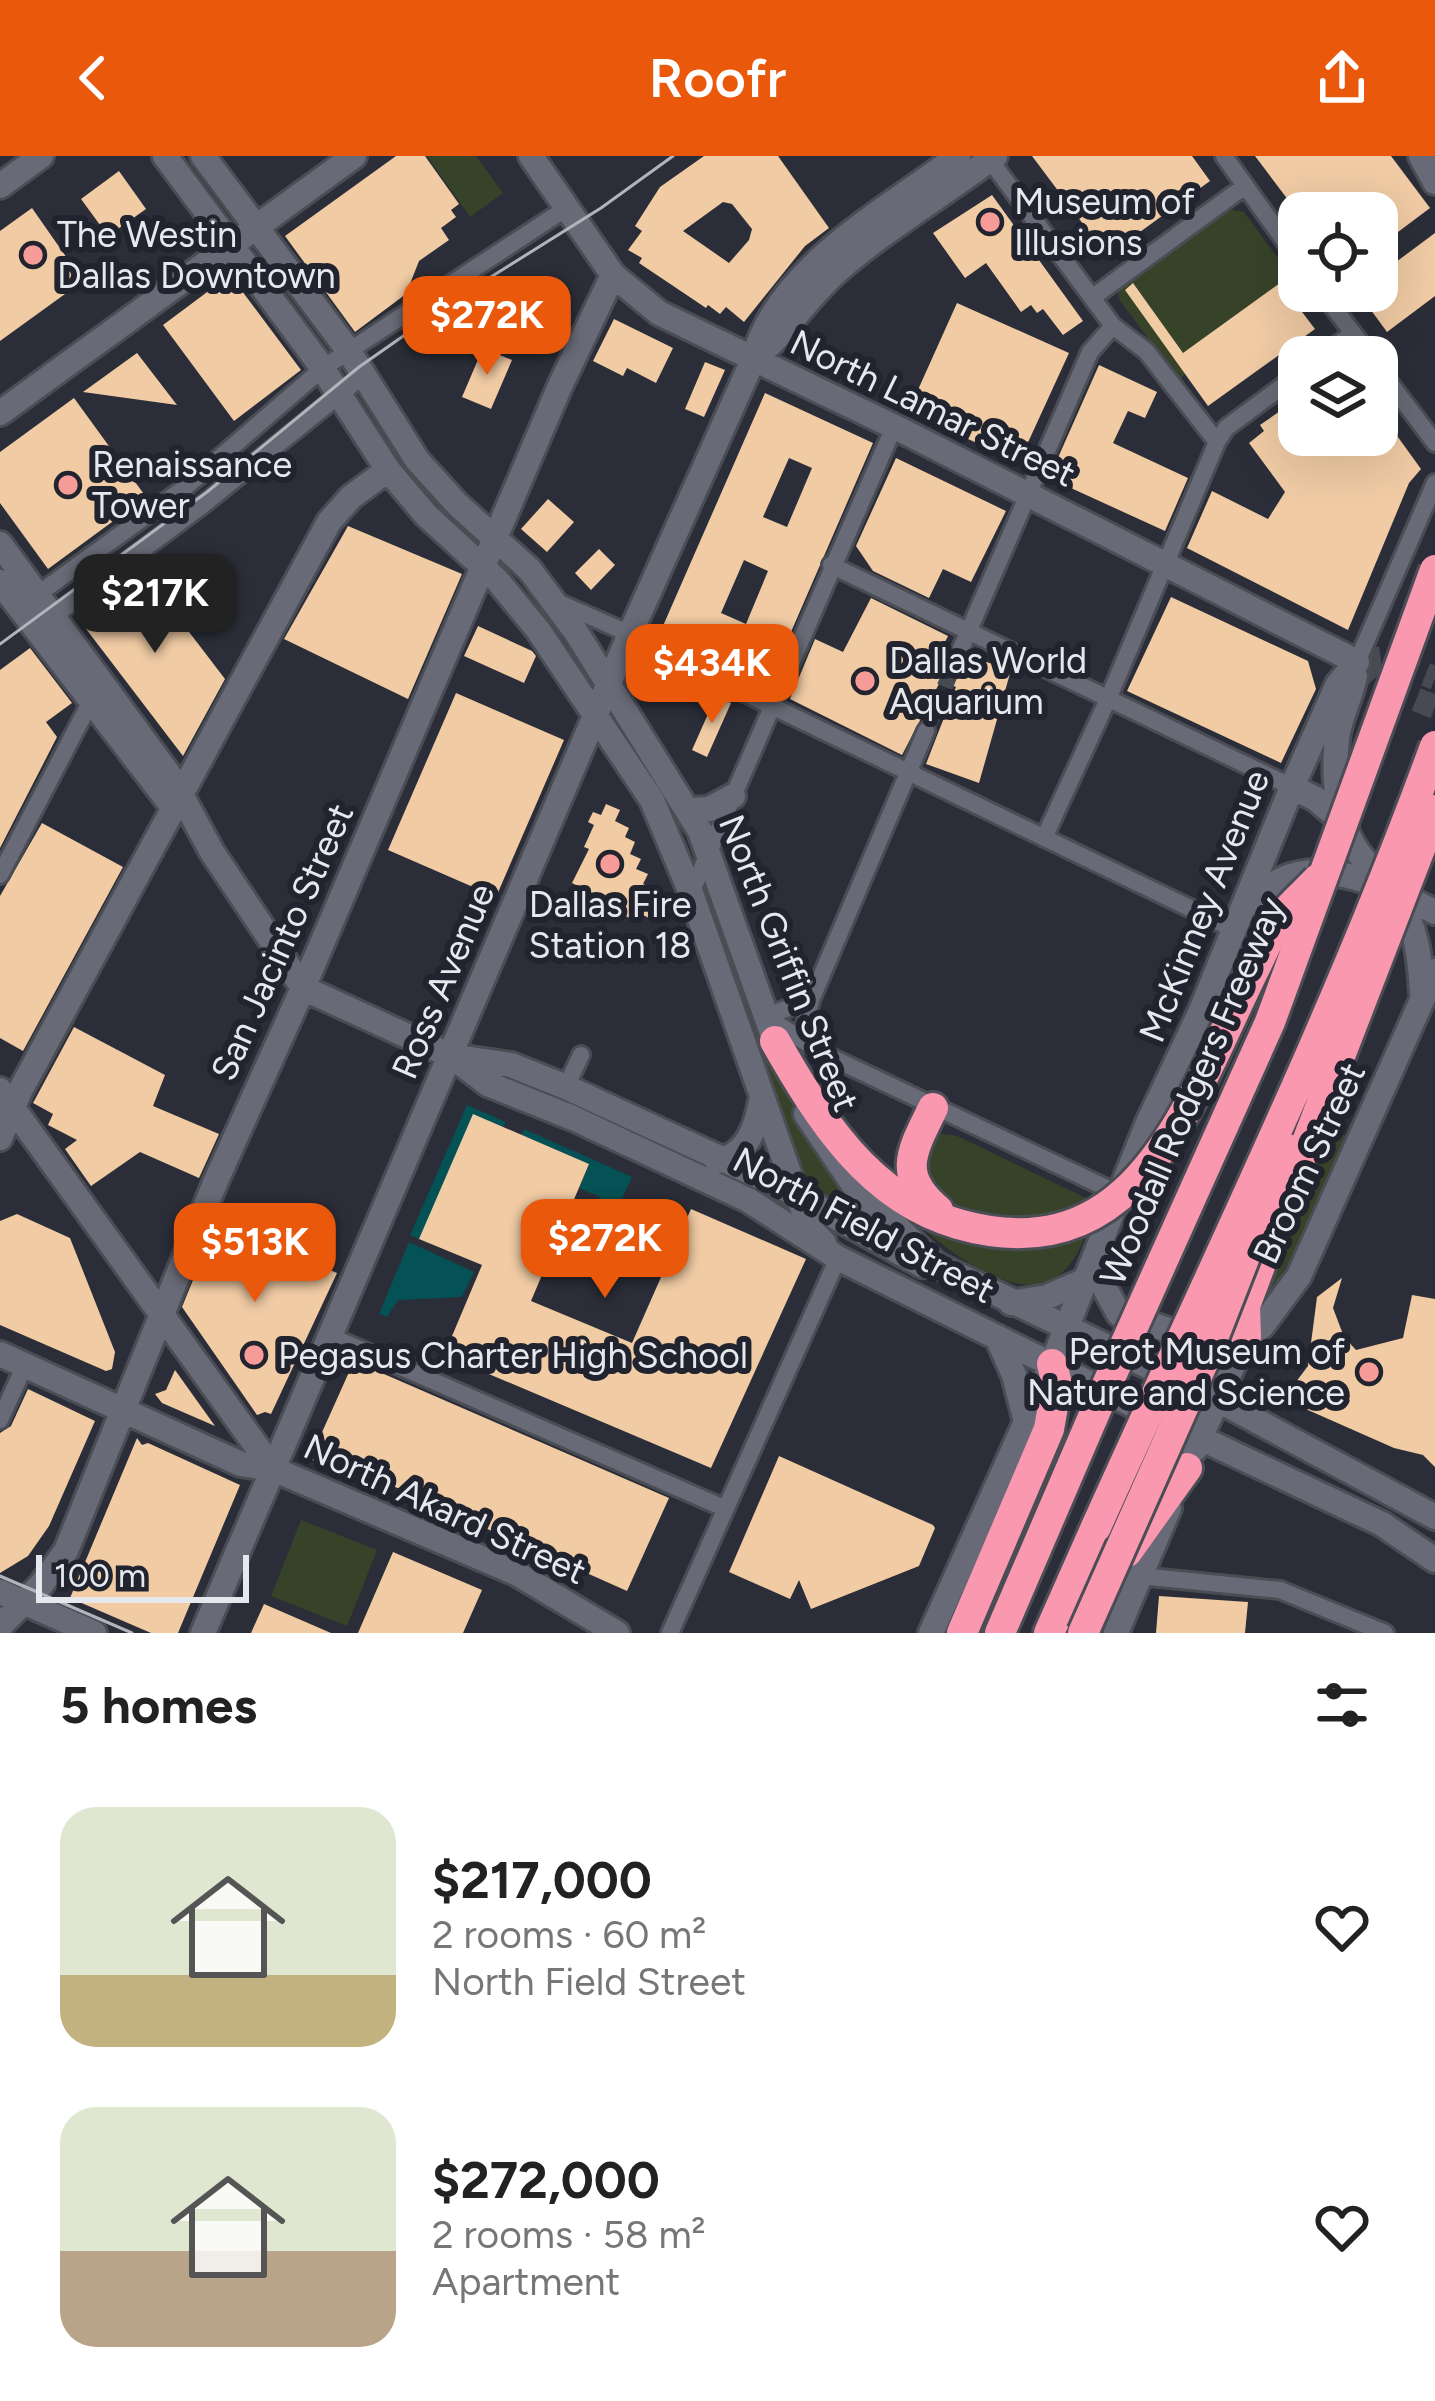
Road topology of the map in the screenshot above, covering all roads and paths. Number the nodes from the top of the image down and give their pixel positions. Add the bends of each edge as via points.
1 (41, 156) edge
2 (165, 156) edge
3 (203, 156) edge
4 (354, 156) edge
5 (531, 156) edge
6 (958, 156) edge
7 (1224, 156) edge
8 (991, 157) edge
9 (0, 186) edge
10 (1245, 186) junction
11 (565, 208) junction
12 (880, 226) junction
13 (256, 227) junction
14 (1278, 232) edge
15 (232, 245) junction
16 (613, 275) junction
17 (1093, 297) junction
18 (1338, 312) edge
19 (1113, 326) junction
20 (1353, 333) junction
21 (1349, 336) edge
22 (1355, 336) edge
23 (348, 350) junction
24 (753, 359) junction
25 (322, 368) junction
26 (364, 375) junction
27 (1278, 390) edge
28 (338, 393) junction
29 (1398, 394) edge
30 (0, 413) edge
31 (894, 427) junction
32 (1217, 442) junction
33 (1435, 443) edge
34 (388, 470) junction
35 (1435, 483) edge
36 (1027, 494) junction
37 (495, 537) junction
38 (0, 544) edge
39 (1166, 563) junction
40 (831, 565) junction
41 (482, 566) junction
42 (1435, 570) edge
43 (0, 582) edge
44 (28, 601) junction
45 (555, 601) junction
46 (44, 624) junction
47 (969, 630) junction
48 (630, 636) junction
49 (1357, 662) junction
50 (953, 667) tunnel mouth
51 (610, 686) junction
52 (1108, 698) junction
53 (91, 701) junction
54 (771, 705) junction
55 (597, 716) junction
56 (926, 731) tunnel mouth
57 (1435, 746) edge
58 (909, 772) junction
59 (1292, 787) junction
60 (733, 796) junction
61 (177, 800) junction
62 (688, 810) junction
63 (1435, 810) edge
64 (1343, 822) junction
65 (1044, 838) junction
66 (709, 852) junction
67 (1327, 871) junction
68 (0, 874) edge
69 (691, 893) junction
70 (1394, 894) junction
71 (1435, 912) edge
72 (1238, 918) junction
73 (1435, 971) edge
74 (303, 988) junction
75 (811, 1000) junction
76 (1422, 1001) junction
77 (781, 1032) junction
78 (451, 1055) junction
79 (581, 1055) dead end
80 (566, 1087) junction
81 (762, 1094) junction
82 (6, 1099) edge
83 (1288, 1101) junction
84 (933, 1108) junction
85 (0, 1138) edge
86 (652, 1155) junction
87 (724, 1160) junction
88 (1119, 1194) junction
89 (797, 1196) junction
90 (958, 1224) junction
91 (838, 1258) junction
92 (948, 1272) junction
93 (1090, 1273) junction
94 (1011, 1303) junction
95 (160, 1316) junction
96 (1066, 1330) junction
97 (331, 1336) junction
98 (997, 1337) junction
99 (1246, 1337) junction
100 (0, 1354) edge
101 (1052, 1364) junction
102 (25, 1365) junction
103 (203, 1375) junction
104 (1218, 1400) junction
105 (128, 1413) junction
106 (1024, 1418) junction
107 (0, 1420) edge
108 (1200, 1438) junction
109 (1187, 1468) junction
110 (273, 1469) junction
111 (1337, 1502) junction
112 (724, 1508) junction
113 (1435, 1517) edge
114 (1435, 1543) edge
115 (1435, 1560) edge
116 (1140, 1576) junction
117 (12, 1597) edge
118 (0, 1626) edge
119 (1121, 1628) edge
120 (94, 1633) edge
121 (202, 1633) edge
122 (616, 1633) edge
123 (670, 1633) edge
124 (931, 1633) edge
125 (962, 1633) edge
126 (1000, 1633) edge
127 (1049, 1633) edge
128 (1086, 1633) edge
129 (1385, 1633) edge

1 - 9 main road
2 - 15 main road, North Griffin Street
3 - 13 main road, North Griffin Street
4 - 13 main road
5 - 11 main road, North Lamar Street
6 - 12 main road, Ross Avenue
7 - 10 street
8 - 12 main road, Ross Avenue
8 - 17 street
10 - 14 street
10 - 17 street
11 - 16 main road, North Lamar Street
11 - 23 street
12 - 24 main road, Ross Avenue
13 - 15 main road
13 - 23 main road, North Griffin Street
15 - 25 main road, North Griffin Street
15 - 30 main road
16 - 24 main road, North Lamar Street via 659,314
16 - 37 main road, San Jacinto Street
17 - 19 street
18 - 20 street
19 - 32 street via 1146,351
19 - 36 street via 1090,352
20 - 21 street
20 - 22 street
23 - 25 street
23 - 26 main road, North Griffin Street
24 - 31 main road, North Lamar Street
24 - 48 main road, Ross Avenue
25 - 28 main road, North Griffin Street
25 - 44 street via 187,486
26 - 28 street
26 - 37 main road, North Griffin Street via 417,460
27 - 32 street
28 - 34 main road, North Griffin Street
28 - 46 street
29 - 33 street
31 - 36 main road, North Lamar Street
31 - 40 street
32 - 39 street
34 - 41 main road, North Griffin Street
34 - 61 main road via 339,508
35 - 49 street, McKinney Avenue
36 - 39 main road, North Lamar Street
36 - 47 street
37 - 41 main road, San Jacinto Street
37 - 45 main road, North Griffin Street
38 - 44 main road
39 - 49 main road, North Lamar Street
39 - 52 street
40 - 47 street
40 - 54 street
41 - 55 main road, North Griffin Street
41 - 74 main road, San Jacinto Street
42 - 67 highway, Woodall Rodgers Freeway, bridge
43 - 44 main road
44 - 46 main road
45 - 48 street
45 - 51 main road, North Griffin Street
46 - 53 main road
46 - 61 main road
47 - 50 street
47 - 52 street
48 - 51 main road, Ross Avenue
48 - 54 street
49 - 59 main road, McKinney Avenue via 1338,684
49 - 64 main road via 1337,738
51 - 55 main road, Ross Avenue
51 - 62 main road, North Griffin Street
52 - 59 street
52 - 65 street
53 - 61 main road
53 - 68 street
54 - 58 street
54 - 60 street
55 - 69 main road, North Griffin Street via 658,811
55 - 78 main road, Ross Avenue
56 - 58 street
57 - 83 highway, bridge
58 - 65 street
58 - 75 street
59 - 64 main road
59 - 72 main road, McKinney Avenue
60 - 62 main road
60 - 66 street
61 - 74 main road
61 - 82 main road
62 - 66 main road, North Griffin Street
63 - 99 highway, bridge via 1245,1306
64 - 70 main road via 1360,859
65 - 72 street
66 - 69 street
66 - 77 main road, North Griffin Street
67 - 90 highway, bridge via 1281,918 1177,1124 1124,1194 1083,1223 1046,1233 1000,1235
67 - 126 highway, Woodall Rodgers Freeway, bridge via 1270,1022
69 - 81 main road, North Griffin Street
70 - 71 main road
70 - 72 main road via 1341,874 1298,873
70 - 76 main road via 1416,939
72 - 88 main road, McKinney Avenue
73 - 76 main road, Broom Street
74 - 78 main road, North Field Street
74 - 95 main road, San Jacinto Street
75 - 77 street
75 - 77 street
76 - 99 main road, Broom Street via 1299,1276
77 - 84 street
77 - 90 highway via 822,1119 856,1160 893,1194
77 - 92 main road, North Griffin Street via 794,1093 824,1146 855,1187
78 - 80 main road, North Field Street via 511,1065
78 - 86 main road, North Field Street via 488,1084
78 - 97 main road, Ross Avenue
79 - 80 street
80 - 87 main road, North Field Street
81 - 87 main road via 746,1144
81 - 89 main road, North Griffin Street
82 - 85 main road
82 - 95 main road, North Akard Street
83 - 127 highway, bridge
83 - 128 highway, bridge via 1289,1142 1273,1186
84 - 88 street
84 - 90 highway via 910,1171 923,1197
86 - 87 main road via 672,1144
86 - 91 main road, North Field Street via 748,1199
87 - 89 main road, North Field Street
88 - 93 main road, McKinney Avenue
89 - 91 main road, North Griffin Street via 814,1233
89 - 92 main road, North Field Street
91 - 92 main road via 862,1250 936,1282
91 - 98 main road, North Field Street
91 - 112 street
92 - 94 main road, North Field Street
93 - 94 main road via 1047,1297
93 - 96 main road, McKinney Avenue
93 - 99 main road via 1127,1319 1191,1339
94 - 96 main road, North Field Street
95 - 103 main road, North Akard Street
95 - 105 main road, San Jacinto Street
96 - 101 main road, McKinney Avenue
96 - 104 main road, North Field Street
97 - 110 main road, Ross Avenue
97 - 112 street
98 - 101 main road, North Field Street
98 - 106 main road
99 - 104 main road, Broom Street
100 - 102 main road
101 - 106 main road
101 - 108 main road, North Field Street
101 - 125 highway via 1049,1429
102 - 105 main road
102 - 107 street
103 - 105 main road via 224,1434 153,1410
103 - 110 main road, North Akard Street
104 - 108 main road, Broom Street
104 - 113 main road, North Field Street
105 - 110 main road via 242,1465
105 - 117 main road, San Jacinto Street via 66,1550
106 - 124 main road
108 - 109 main road
108 - 111 main road, North Field Street
109 - 116 main road
109 - 128 highway via 1128,1550
110 - 121 main road, Ross Avenue
110 - 122 main road, North Akard Street via 516,1573
111 - 114 main road via 1371,1505
111 - 115 main road, North Field Street
112 - 123 street
116 - 119 main road
116 - 129 street via 1280,1589
117 - 118 main road, San Jacinto Street
117 - 120 main road

